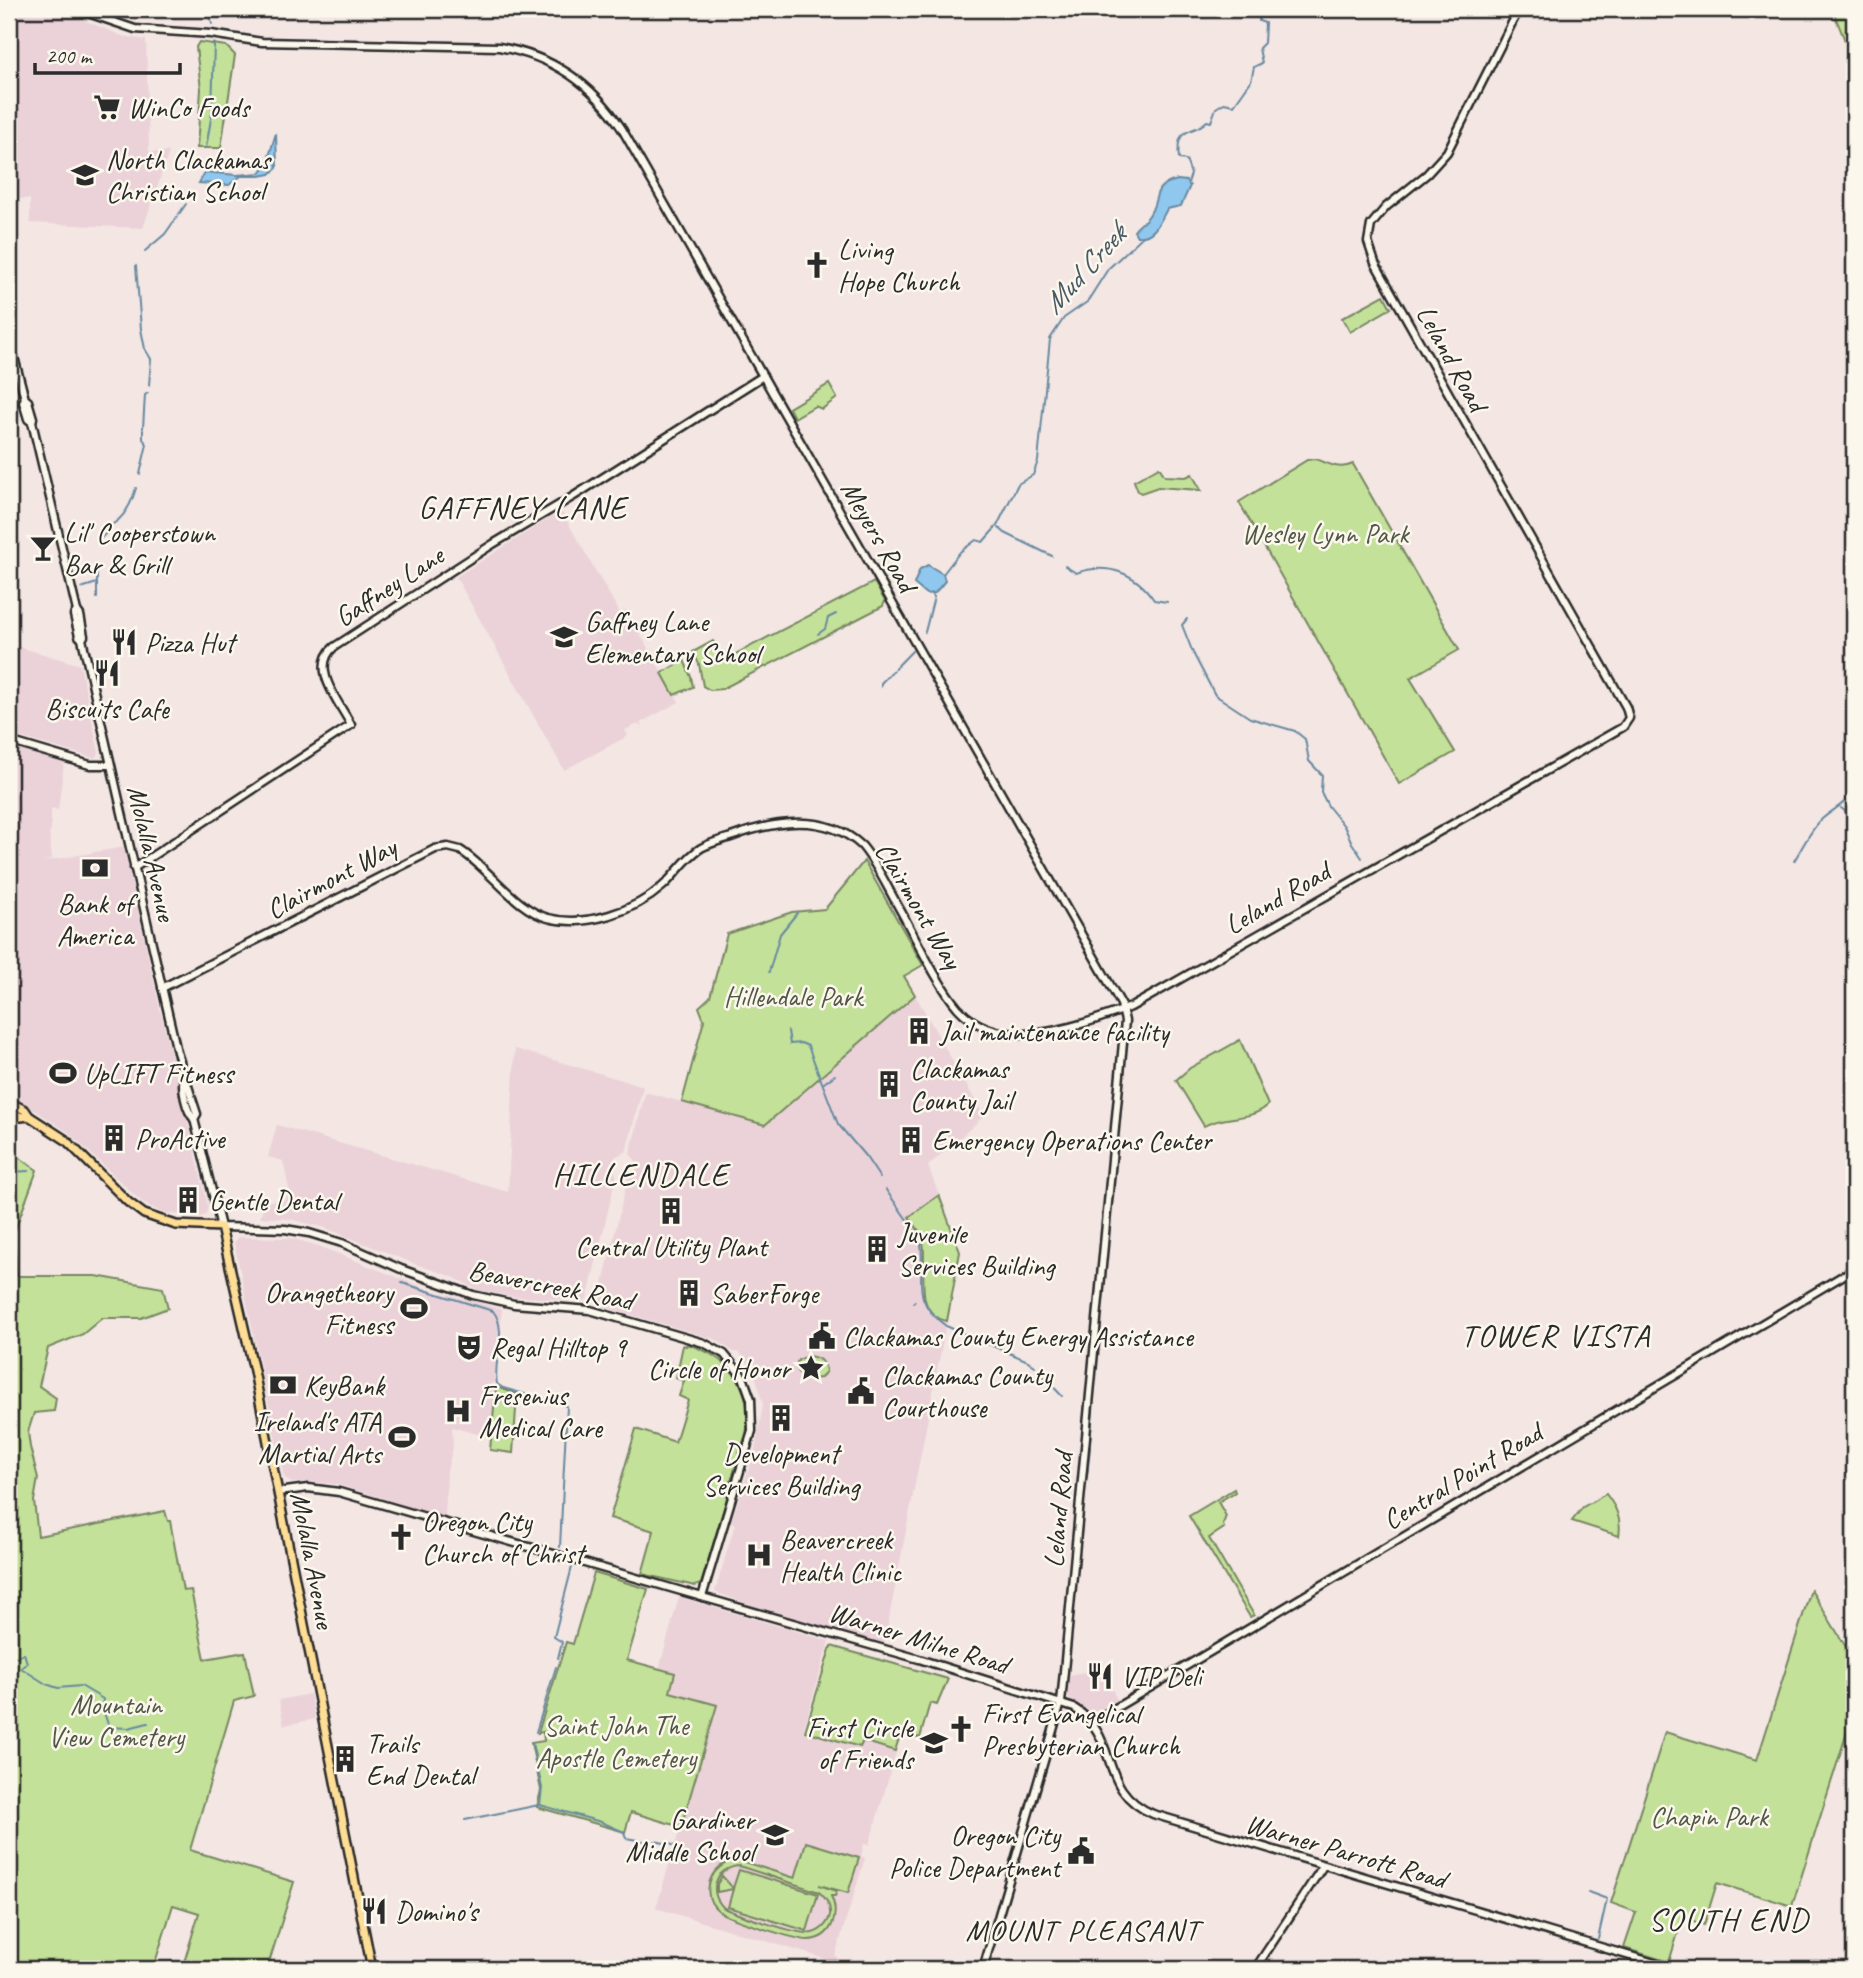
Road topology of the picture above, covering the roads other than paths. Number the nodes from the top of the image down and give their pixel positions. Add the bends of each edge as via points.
1 (76, 9) edge
2 (1519, 9) edge
3 (9, 338) edge
4 (763, 376) junction
5 (9, 741) edge
6 (110, 765) junction
7 (134, 868) junction
8 (162, 988) junction
9 (1124, 1010) junction
10 (9, 1102) edge
11 (9, 1111) edge
12 (29, 1116) junction
13 (221, 1227) junction
14 (1854, 1269) edge
15 (278, 1492) junction
16 (702, 1597) junction
17 (1061, 1703) junction
18 (1092, 1721) junction
19 (1323, 1866) junction
20 (372, 1969) edge
21 (983, 1969) edge
22 (1255, 1969) edge
23 (1674, 1969) edge

1 - 4 main road, Meyers Road via 135,29 262,42 499,47 547,61 589,88 613,115
2 - 9 main road, Leland Road via 1447,152 1371,225 1370,251 1622,699 1628,722
3 - 6 main road, Molalla Avenue
4 - 7 main road, Gaffney Lane via 330,650 324,661 325,675 351,725
4 - 9 main road, Meyers Road
5 - 6 main road via 90,765
6 - 7 main road, Molalla Avenue
7 - 8 main road, Molalla Avenue
8 - 9 main road, Clairmont Way via 440,847 466,853 532,912 569,920 635,905 662,887 700,849 783,823 830,827 862,846 947,992 976,1022 1040,1034
8 - 13 main road, Molalla Avenue via 197,1114 194,1119
9 - 17 main road, Leland Road
10 - 12 main road, Beavercreek Road
11 - 12 main road, Beavercreek Road
12 - 13 main road, Beavercreek Road via 73,1146 144,1214 176,1225
13 - 15 main road, Molalla Avenue
13 - 16 main road, Beavercreek Road via 319,1235 473,1295 514,1304 590,1310 704,1343 724,1354 746,1385 752,1431
14 - 18 main road, Central Point Road
15 - 16 main road, Warner Milne Road via 308,1488 339,1492
15 - 20 main road, Molalla Avenue
16 - 17 main road, Warner Milne Road
17 - 18 main road
17 - 21 main road, Leland Road
18 - 19 main road, Warner Parrott Road via 1118,1785 1135,1805
19 - 22 main road
19 - 23 main road, Warner Parrott Road

